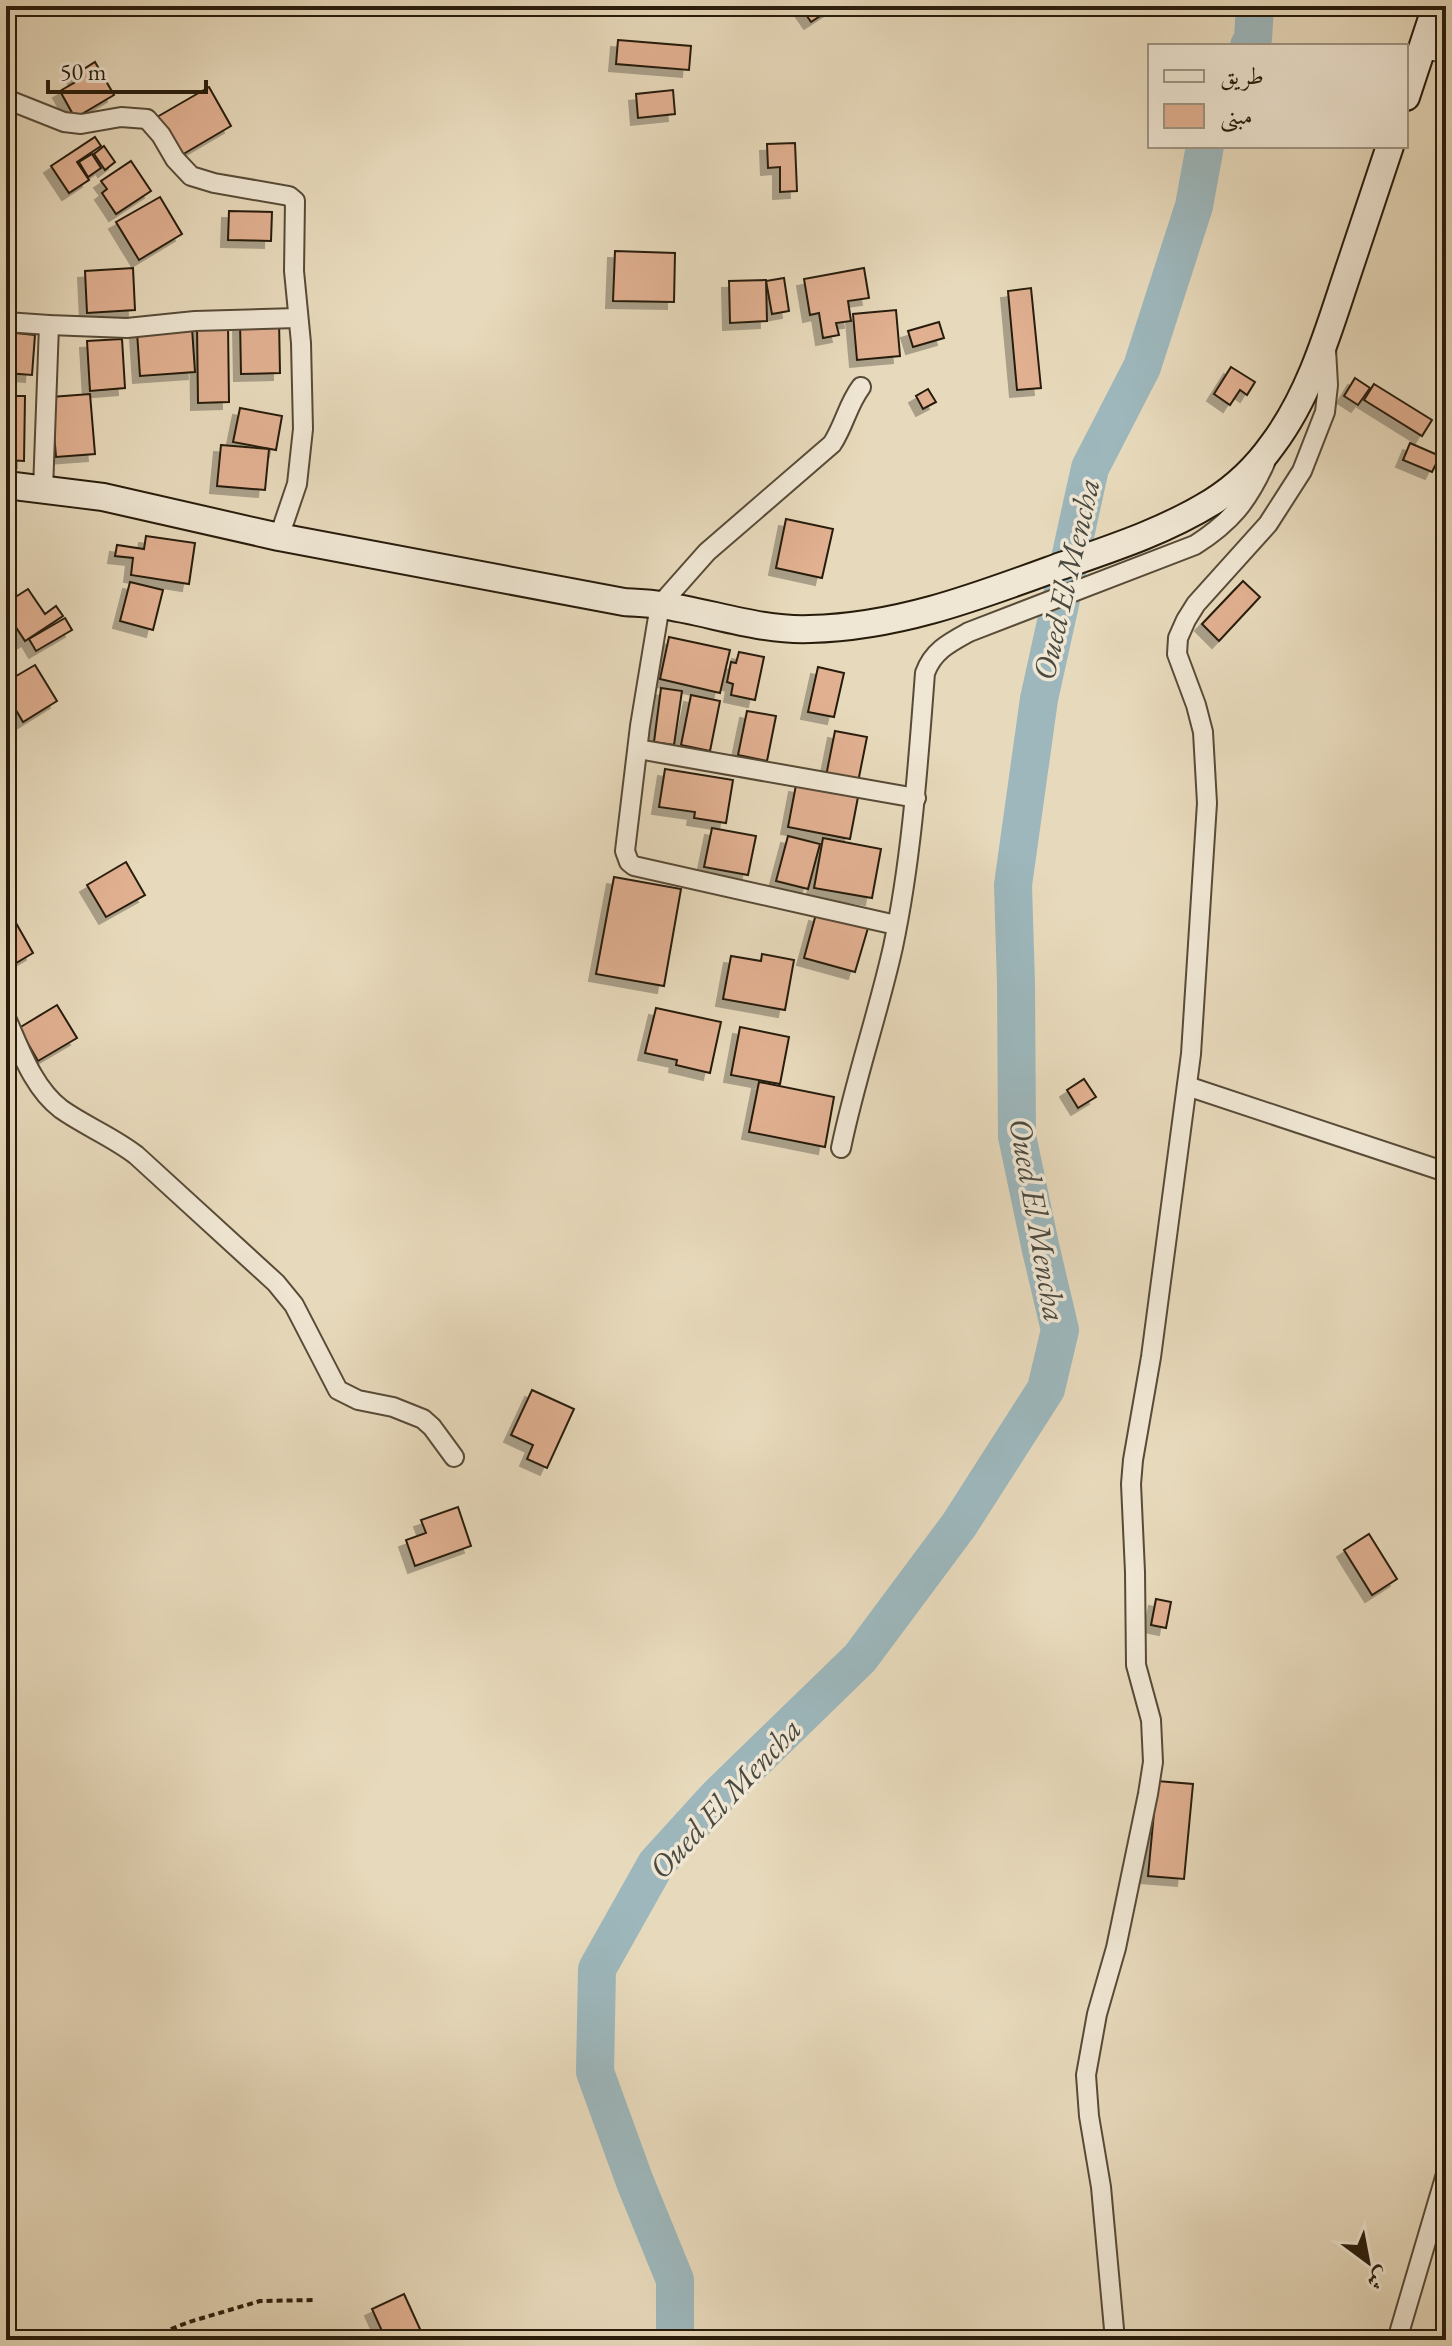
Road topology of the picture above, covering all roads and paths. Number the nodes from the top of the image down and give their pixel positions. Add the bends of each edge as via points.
1 (1436, 6) edge
2 (1434, 51) edge
3 (1408, 94) edge
4 (6, 99) edge
5 (1389, 148) edge
6 (297, 318) junction
7 (6, 322) edge
8 (49, 325) junction
9 (1326, 338) junction
10 (861, 387) dead end
11 (1275, 442) junction
12 (6, 485) edge
13 (43, 490) junction
14 (279, 537) junction
15 (660, 605) junction
16 (638, 749) junction
17 (916, 798) junction
18 (896, 925) junction
19 (6, 1018) edge
20 (1187, 1086) junction
21 (841, 1148) dead end
22 (1446, 1172) edge
23 (454, 1457) dead end
24 (1446, 2174) edge
25 (316, 2300) dead end
26 (143, 2340) edge
27 (1115, 2340) edge
28 (1397, 2340) edge

1 - 2 main road
2 - 3 main road
4 - 6 street via 64,122 147,119 191,176 292,197
5 - 9 main road
6 - 8 street via 127,328
6 - 14 street via 304,397 301,462
7 - 8 street
8 - 13 street
9 - 11 main road
9 - 20 street via 1325,412 1302,471 1268,524 1196,604 1178,638 1177,654 1203,732 1207,803
10 - 15 street via 832,444 707,552
11 - 15 main road via 1252,472 1188,516 1141,538 904,619 808,630
11 - 17 street via 1240,509 1195,545 969,632 930,660
12 - 13 main road
13 - 14 main road via 103,497
14 - 15 main road
15 - 16 street
16 - 17 street
16 - 18 street via 625,851 634,866
17 - 18 street
18 - 21 street
19 - 23 street via 48,1097 136,1155 276,1283 294,1305 338,1390 423,1419
20 - 22 street
20 - 27 street via 1131,1484 1135,1653 1153,1734 1153,1762 1086,2075
24 - 28 street
25 - 26 path via 260,2301

